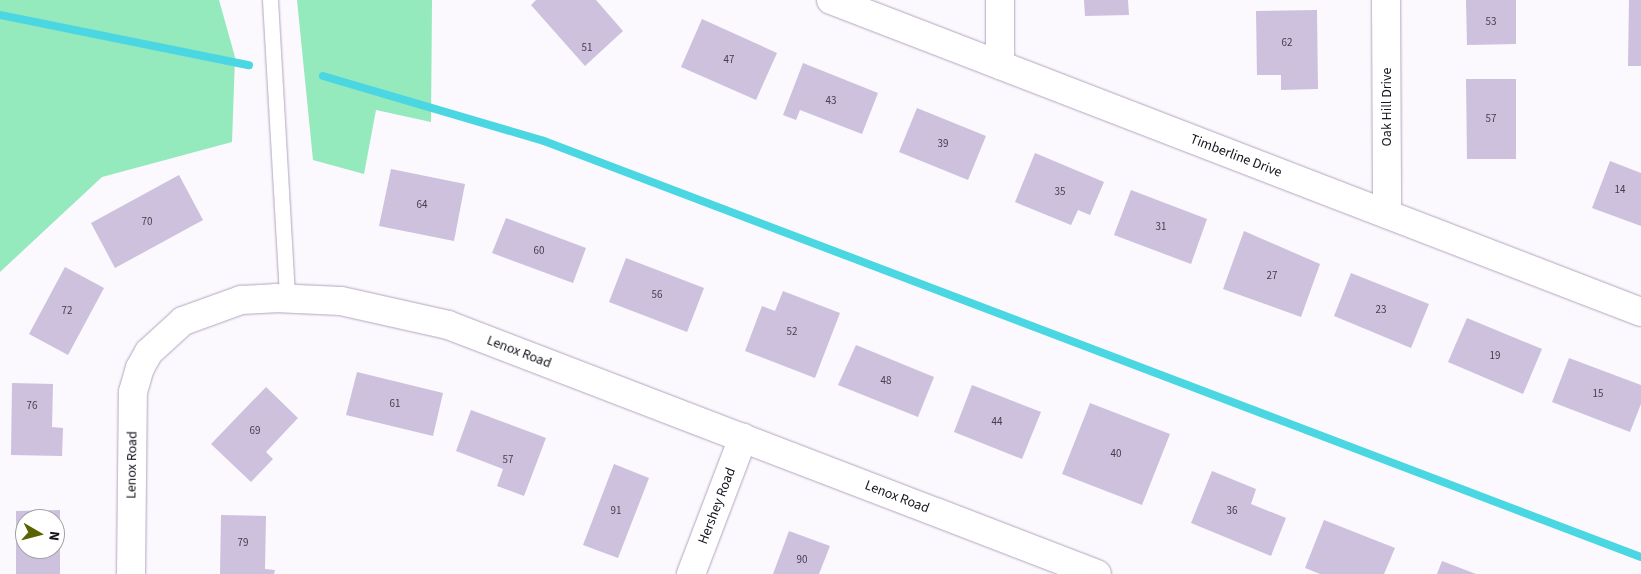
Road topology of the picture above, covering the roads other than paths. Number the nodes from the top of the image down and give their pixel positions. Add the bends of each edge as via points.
1 (270, 0) edge
2 (831, 0) edge
3 (1000, 0) edge
4 (1386, 0) edge
5 (1000, 65) junction
6 (1387, 214) junction
7 (287, 298) junction
8 (1641, 312) edge
9 (743, 438) junction
10 (131, 574) edge
11 (691, 574) edge
12 (1097, 574) edge

1 - 7 lane
2 - 5 street, Timberline Drive
3 - 5 street
4 - 6 street, Oak Hill Drive
5 - 6 street, Timberline Drive
6 - 8 street, Timberline Drive
7 - 9 street, Lenox Road via 341,301 448,324
7 - 10 street, Lenox Road via 241,300 210,308 183,321 149,352 133,392
9 - 11 street, Hershey Road
9 - 12 street, Lenox Road

